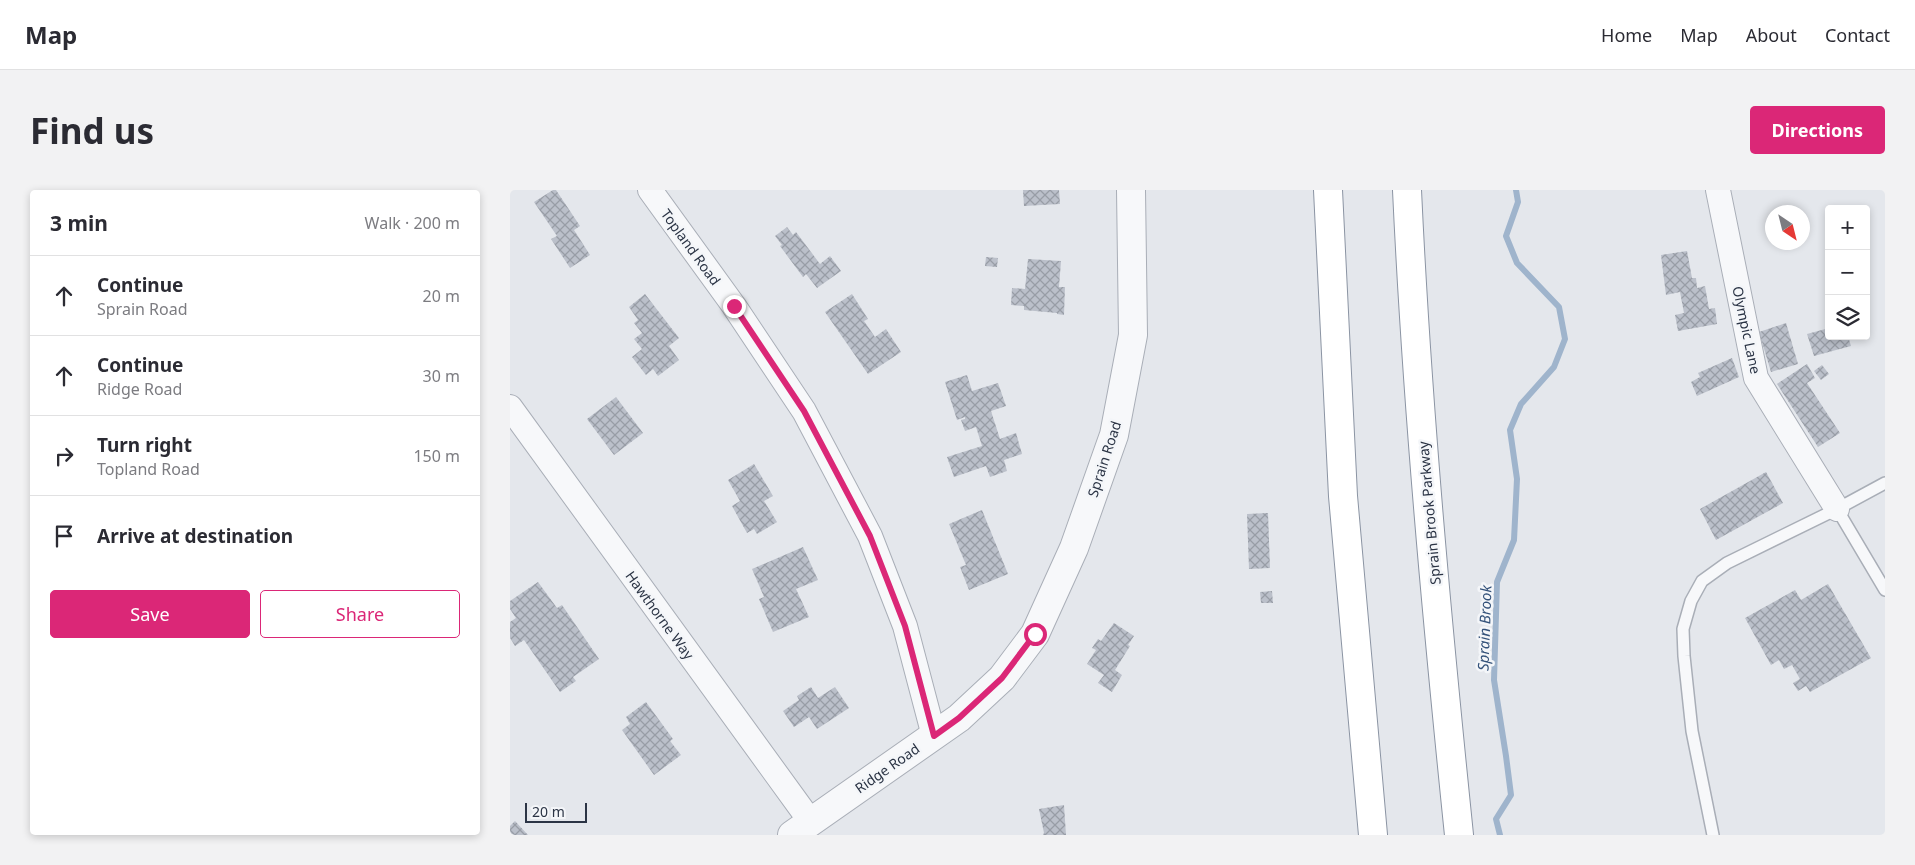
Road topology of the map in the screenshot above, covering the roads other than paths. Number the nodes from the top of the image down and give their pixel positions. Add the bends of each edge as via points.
1 (650, 190) edge
2 (1131, 190) edge
3 (1328, 190) edge
4 (1407, 190) edge
5 (1718, 190) edge
6 (510, 407) edge
7 (1885, 483) edge
8 (1837, 509) junction
9 (1885, 590) edge
10 (1002, 678) joint
11 (934, 736) junction
12 (801, 828) edge
13 (1373, 835) edge
14 (1459, 835) edge
15 (1713, 835) edge

1 - 11 street, Topland Road via 734,306 804,411 870,536 905,626
2 - 10 street, Sprain Road via 1133,335 1114,434 1074,548 1035,634
3 - 13 highway via 1343,496
4 - 14 highway, Sprain Brook Parkway via 1430,528
5 - 8 street, Olympic Lane via 1756,378
6 - 12 street, Hawthorne Way
7 - 8 lane
8 - 9 lane
8 - 15 lane via 1727,563 1702,581 1691,601 1683,629 1684,656 1692,731
10 - 11 street, Ridge Road via 959,718
11 - 12 street, Ridge Road

